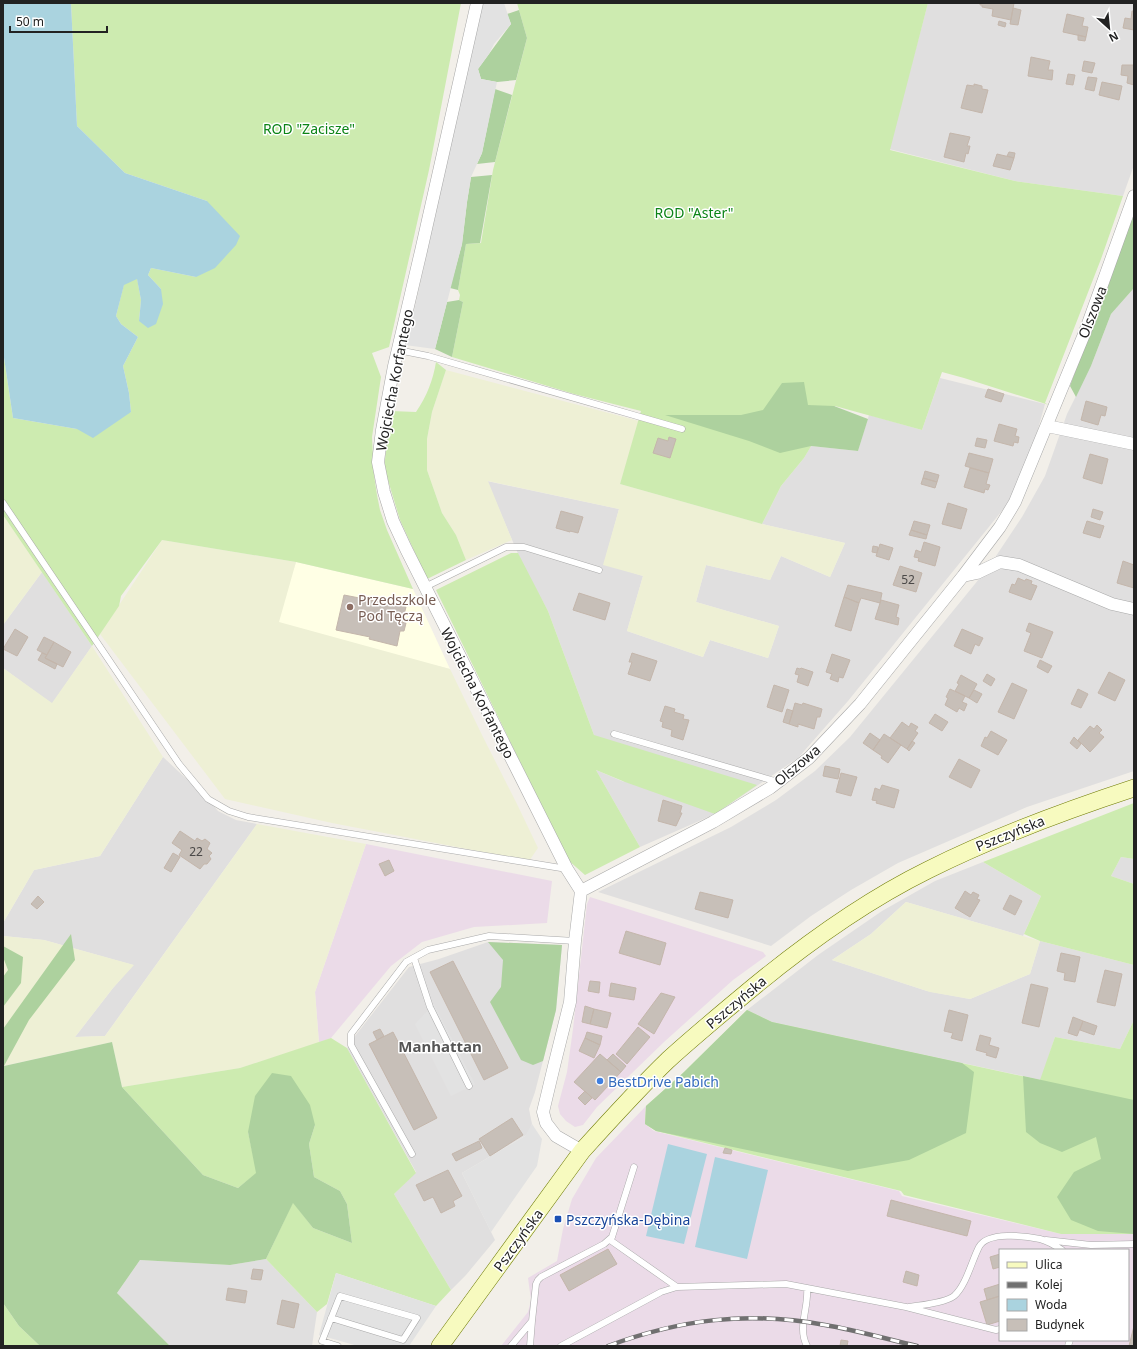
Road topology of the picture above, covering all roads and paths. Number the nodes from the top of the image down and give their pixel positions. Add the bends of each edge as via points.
1 (477, 3) edge
2 (1134, 196) edge
3 (398, 350) junction
4 (1047, 426) junction
5 (682, 429) dead end
6 (1134, 444) edge
7 (3, 504) edge
8 (598, 570) dead end
9 (963, 576) junction
10 (425, 587) junction
11 (1134, 609) edge
12 (614, 734) dead end
13 (778, 782) junction
14 (1134, 788) edge
15 (567, 869) junction
16 (581, 891) junction
17 (575, 941) junction
18 (414, 958) junction
19 (469, 1086) dead end
20 (582, 1151) junction
21 (412, 1154) dead end
22 (634, 1167) dead end
23 (610, 1240) junction
24 (1042, 1240) junction
25 (1134, 1244) edge
26 (1060, 1249) edge
27 (677, 1287) junction
28 (807, 1288) junction
29 (906, 1307) junction
30 (331, 1318) junction
31 (532, 1320) junction
32 (999, 1329) edge
33 (338, 1346) edge
34 (440, 1346) edge
35 (511, 1346) edge
36 (530, 1346) edge
37 (561, 1346) edge
38 (807, 1346) edge

1 - 3 street, Wojciecha Korfantego
2 - 4 street, Olszowa via 1085,332
3 - 5 lane via 428,356
3 - 10 street, Wojciecha Korfantego via 378,462 393,521
4 - 6 street
4 - 9 street, Olszowa via 1015,502 1000,527
7 - 15 lane via 179,764 208,799 229,811 248,816
8 - 10 lane via 524,547 506,547
9 - 11 street via 977,573 1000,562 1019,565 1112,604
9 - 13 street, Olszowa via 860,704 809,758
10 - 15 street, Wojciecha Korfantego
12 - 13 lane
13 - 16 street, Olszowa via 713,822
14 - 20 main road, Pszczyńska via 981,844 926,870 870,902 778,967 716,1018 668,1060
15 - 16 street, Wojciecha Korfantego
16 - 17 street
17 - 18 lane via 489,936 428,950
17 - 20 street via 570,1002 543,1112 546,1123 556,1136
18 - 19 lane via 430,1007
18 - 21 lane via 406,962 351,1034 351,1045
20 - 34 main road, Pszczyńska
22 - 23 lane
23 - 27 lane
23 - 31 lane via 538,1280
24 - 25 lane
24 - 26 lane
24 - 29 lane via 1022,1236 991,1238 980,1245 954,1296 946,1300
27 - 28 lane via 786,1284
27 - 37 lane via 661,1292
28 - 29 lane
28 - 38 lane via 803,1332
29 - 32 lane
30 - 30 lane via 403,1340 417,1318 340,1296
30 - 33 lane via 322,1340
31 - 35 lane
31 - 36 lane

